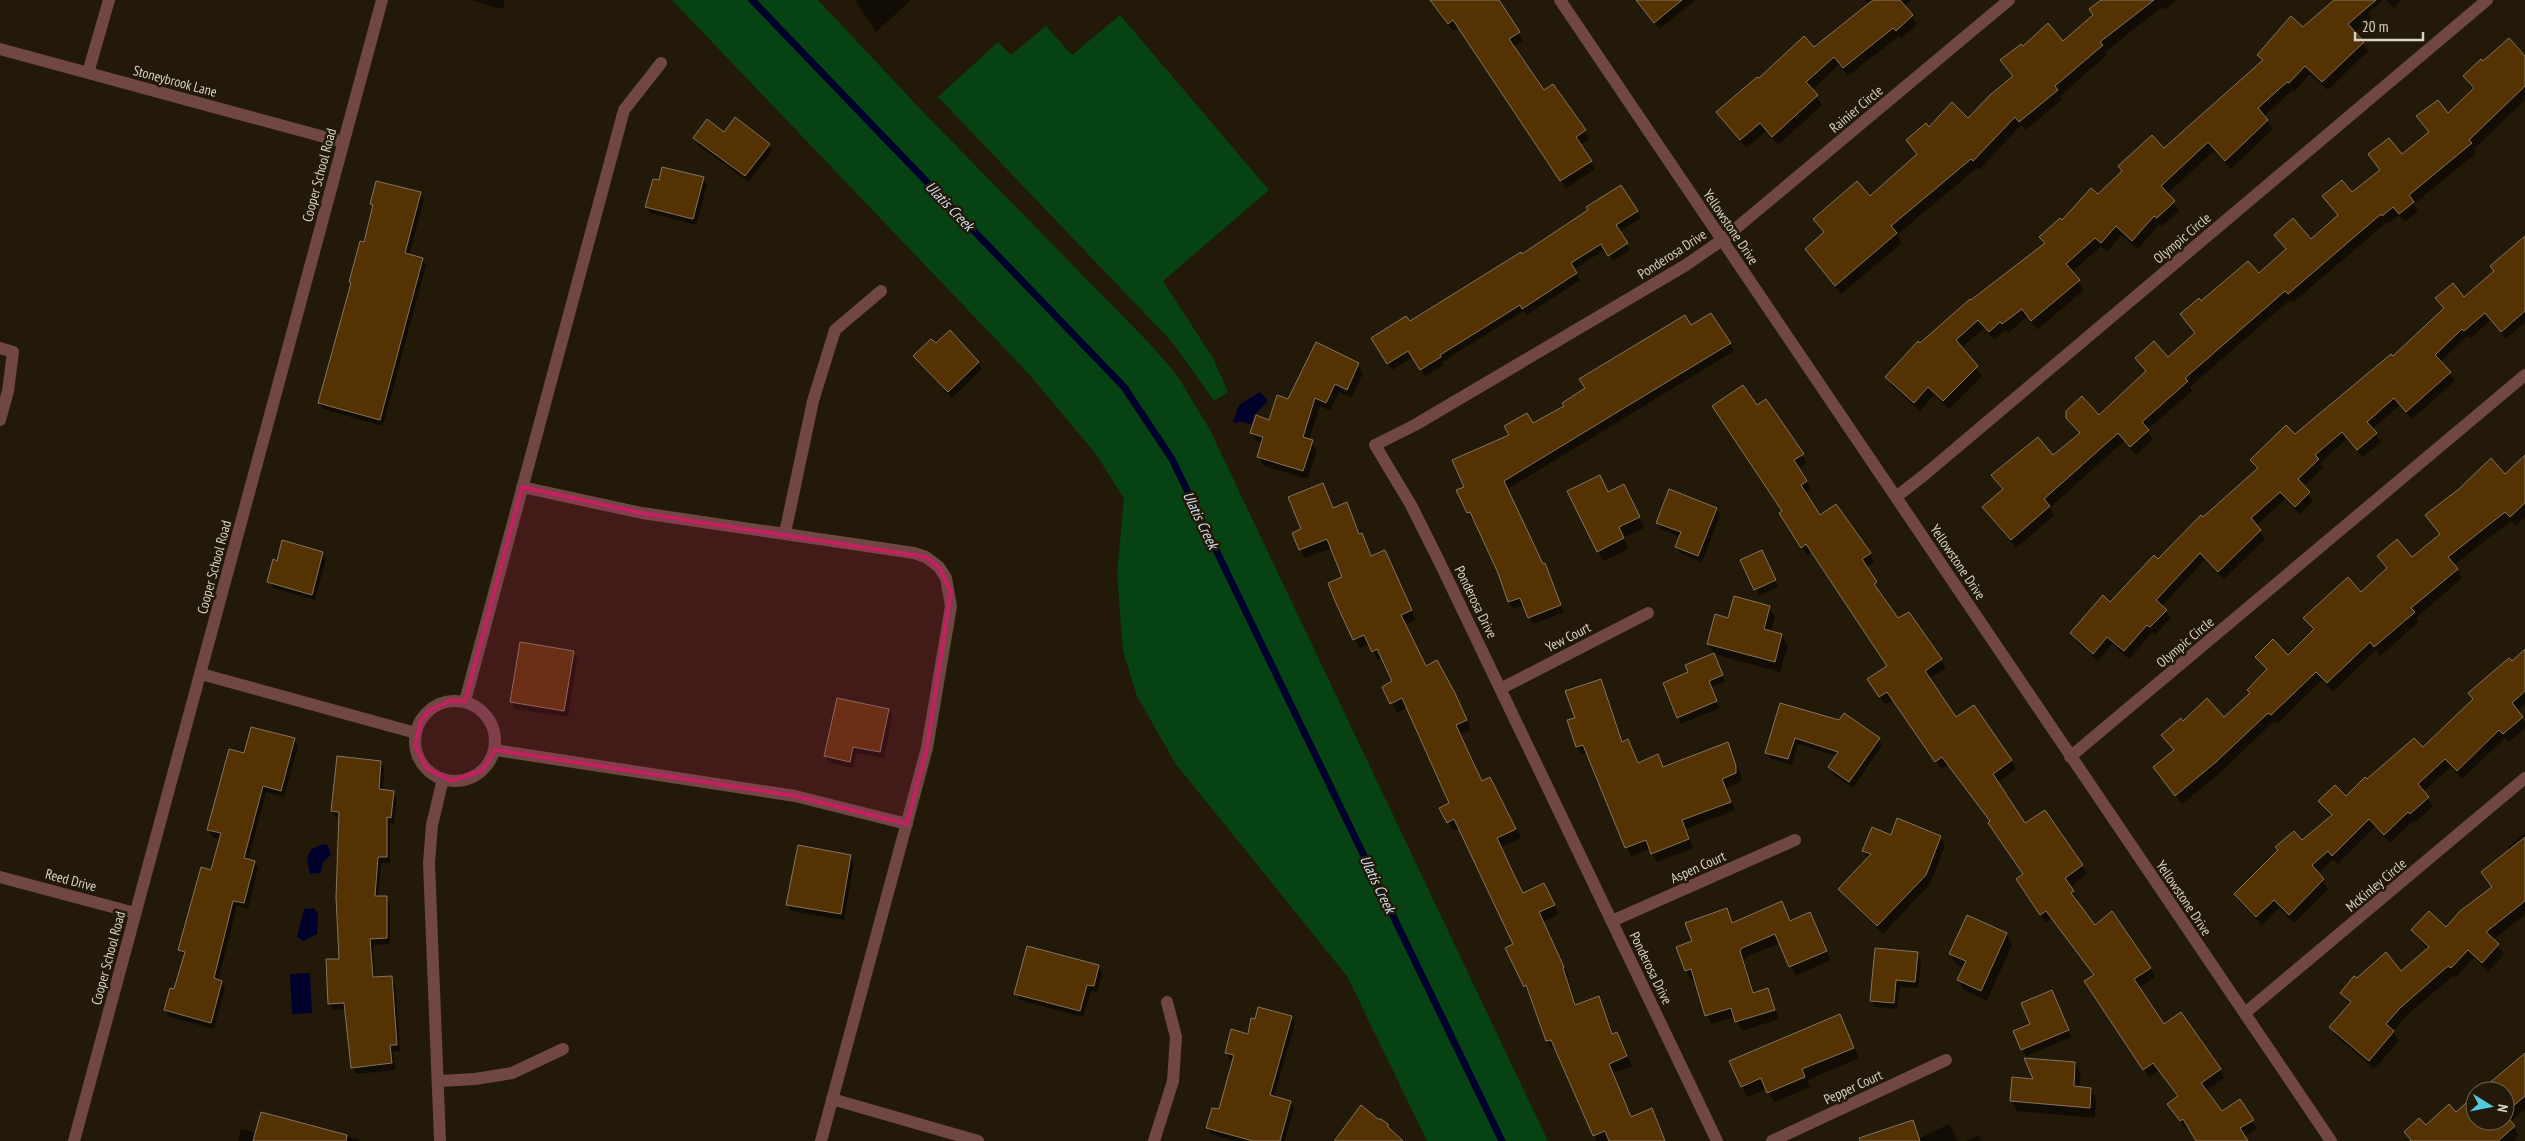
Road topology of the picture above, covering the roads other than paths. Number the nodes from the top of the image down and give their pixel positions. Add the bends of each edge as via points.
1 (109, 0) edge
2 (382, 0) edge
3 (1560, 0) edge
4 (2009, 0) edge
5 (2487, 0) edge
6 (0, 49) edge
7 (662, 63) dead end
8 (88, 73) junction
9 (343, 142) junction
10 (1722, 240) junction
11 (881, 291) dead end
12 (0, 348) edge
13 (2525, 375) edge
14 (0, 420) edge
15 (522, 487) junction
16 (1896, 497) junction
17 (785, 533) junction
18 (1648, 613) dead end
19 (201, 674) junction
20 (1502, 688) junction
21 (465, 701) junction
22 (416, 733) junction
23 (495, 750) junction
24 (2070, 757) junction
25 (2525, 778) edge
26 (443, 779) junction
27 (906, 824) junction
28 (1795, 840) dead end
29 (0, 876) edge
30 (135, 913) junction
31 (1612, 921) junction
32 (1167, 1002) dead end
33 (2245, 1014) junction
34 (563, 1049) dead end
35 (1946, 1060) dead end
36 (440, 1081) junction
37 (832, 1099) junction
38 (74, 1141) edge
39 (440, 1141) edge
40 (821, 1141) edge
41 (978, 1141) edge
42 (1154, 1141) edge
43 (1718, 1141) edge
44 (1772, 1141) edge
45 (2331, 1141) edge

1 - 8 street
2 - 9 street, Cooper School Road
3 - 10 street, Yellowstone Drive
4 - 10 street, Rainier Circle
5 - 16 street, Olympic Circle
6 - 8 street, Stoneybrook Lane
7 - 15 street via 624,110
8 - 9 street, Stoneybrook Lane
9 - 19 street, Cooper School Road
10 - 16 street, Yellowstone Drive
10 - 20 street, Ponderosa Drive via 1415,425 1375,445 1411,504
11 - 17 street via 835,330 813,401
12 - 14 street via 13,352
13 - 24 street, Olympic Circle
15 - 17 street via 642,513
15 - 21 street
16 - 24 street, Yellowstone Drive
17 - 27 street via 926,557 939,567 946,578 951,606 927,748
18 - 20 street, Yew Court
19 - 22 street
19 - 30 street, Cooper School Road
20 - 31 street, Ponderosa Drive
21 - 22 street via 439,704 424,716
21 - 23 street via 486,714 496,738
22 - 26 street via 419,758 426,768
23 - 26 street via 482,771 472,778 460,781
23 - 27 street via 795,796
24 - 33 street, Yellowstone Drive
25 - 33 street, McKinley Circle
26 - 36 street via 432,825 429,863
27 - 37 street
28 - 31 street, Aspen Court
29 - 30 street, Reed Drive
30 - 38 street, Cooper School Road
31 - 43 street, Ponderosa Drive
32 - 42 street via 1176,1037 1172,1081
33 - 45 street, Yellowstone Drive
34 - 36 street via 512,1073
35 - 44 street, Pepper Court
36 - 39 street
37 - 40 street
37 - 41 street

